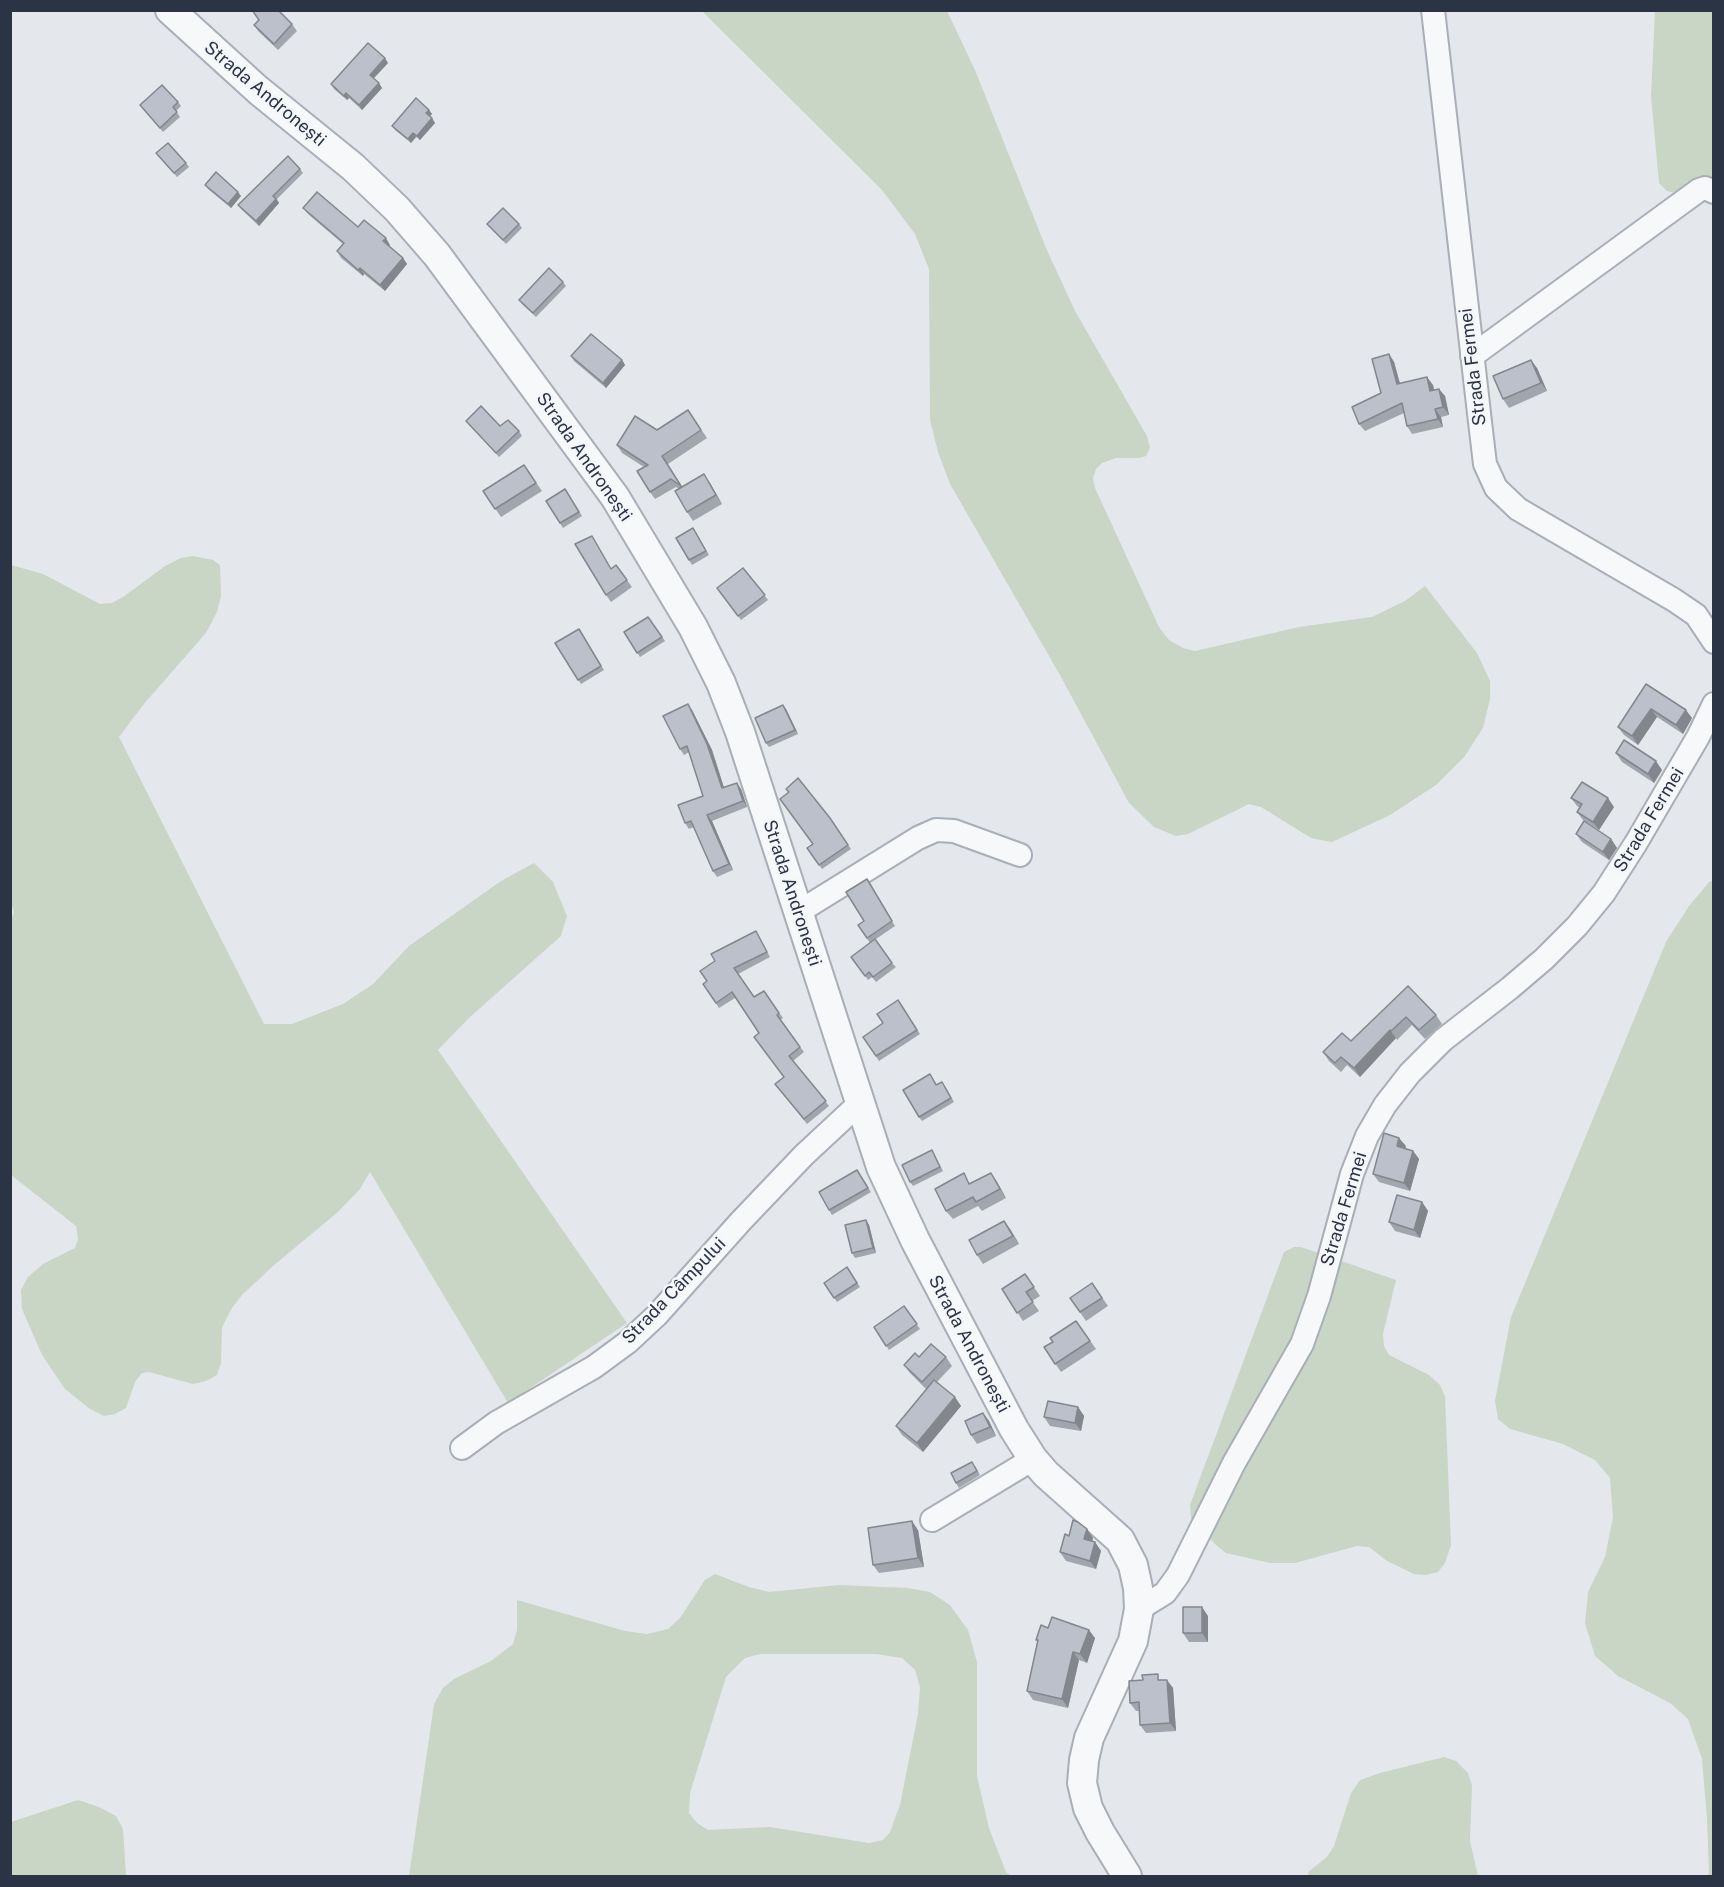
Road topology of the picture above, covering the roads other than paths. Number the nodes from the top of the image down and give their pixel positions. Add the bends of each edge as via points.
1 (170, 10) edge
2 (1433, 10) edge
3 (1713, 192) edge
4 (1472, 356) junction
5 (1713, 642) edge
6 (1713, 705) edge
7 (1020, 855) dead end
8 (797, 914) junction
9 (861, 1102) junction
10 (462, 1448) dead end
11 (1033, 1459) junction
12 (932, 1520) dead end
13 (1139, 1609) junction
14 (1127, 1876) edge

1 - 8 street, Strada Andronești via 397,209 437,255 615,497 693,627 721,683
2 - 4 street, Strada Fermei
3 - 4 street via 1699,190
4 - 5 street, Strada Fermei via 1485,464 1496,488 1518,509 1696,615
6 - 13 street, Strada Fermei via 1636,843 1577,926 1510,988 1443,1040 1385,1105 1352,1174 1302,1344 1234,1463 1178,1575 1165,1593
7 - 8 street via 954,831 936,830
8 - 9 street, Strada Andronești
9 - 10 street, Strada Câmpului via 804,1155 628,1342
9 - 11 street, Strada Andronești via 881,1167 915,1240
11 - 12 street
11 - 13 street, Strada Andronești via 1120,1540 1133,1565
13 - 14 street, Strada Andronești via 1132,1641 1089,1738 1082,1784 1088,1808

